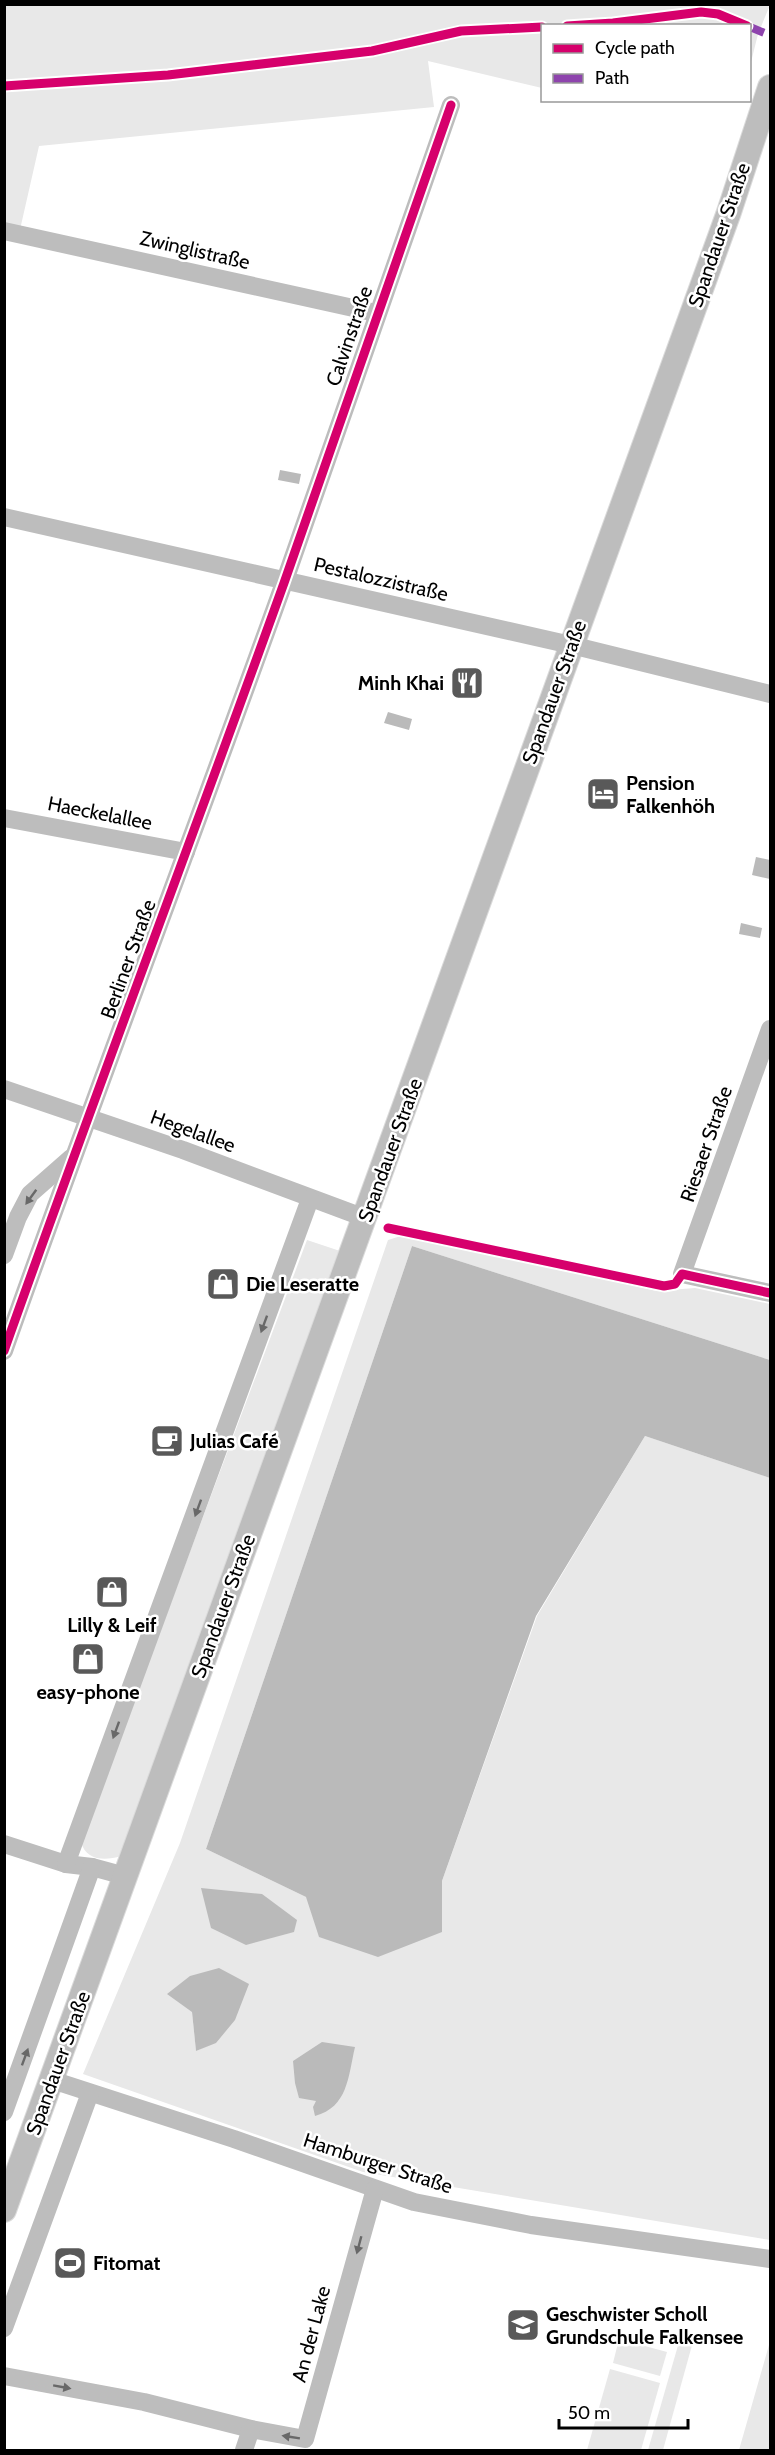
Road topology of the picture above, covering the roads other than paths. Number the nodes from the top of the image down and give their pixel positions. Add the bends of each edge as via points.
1 (771, 87) edge
2 (450, 105) dead end
3 (4, 231) edge
4 (376, 313) junction
5 (4, 517) edge
6 (285, 580) junction
7 (571, 645) junction
8 (771, 693) edge
9 (4, 818) edge
10 (186, 852) junction
11 (771, 1029) edge
12 (4, 1089) edge
13 (88, 1118) junction
14 (73, 1157) junction
15 (309, 1199) junction
16 (365, 1218) junction
17 (4, 1256) edge
18 (771, 1293) edge
19 (4, 1351) edge
20 (4, 1844) edge
21 (66, 1864) junction
22 (92, 1867) junction
23 (125, 1876) junction
24 (52, 2080) junction
25 (90, 2093) junction
26 (4, 2112) edge
27 (375, 2189) junction
28 (4, 2210) edge
29 (771, 2259) edge
30 (4, 2328) edge
31 (4, 2376) edge
32 (251, 2429) junction
33 (244, 2451) edge

1 - 7 main road, Spandauer Straße
2 - 4 street, Calvinstraße
3 - 4 street, Zwinglistraße
4 - 6 street, Calvinstraße
5 - 6 street, Pestalozzistraße
6 - 7 street, Pestalozzistraße
6 - 10 street, Berliner Straße
7 - 8 street, Pestalozzistraße
7 - 16 main road, Spandauer Straße
9 - 10 street, Haeckelallee
10 - 13 street, Berliner Straße
11 - 18 street, Riesaer Straße via 682,1274
12 - 13 street, Hegelallee
13 - 14 street, Berliner Straße
13 - 15 street, Hegelallee
14 -> 17 street, Berliner Straße via 30,1194
14 - 19 street, Berliner Straße
15 - 16 street, Hegelallee
15 -> 21 street
16 - 23 main road, Spandauer Straße
20 - 21 street
21 - 22 street
22 - 23 street
26 -> 22 street, Spandauer Straße
23 - 24 main road, Spandauer Straße
24 - 25 street, Hamburger Straße
24 - 28 main road, Spandauer Straße
25 - 27 street, Hamburger Straße
25 - 30 street, Spandauer Straße
27 - 29 street, Hamburger Straße via 414,2202 508,2221
27 -> 32 street, An der Lake via 305,2439
31 -> 32 street, An der Lake via 144,2402
32 - 33 street

